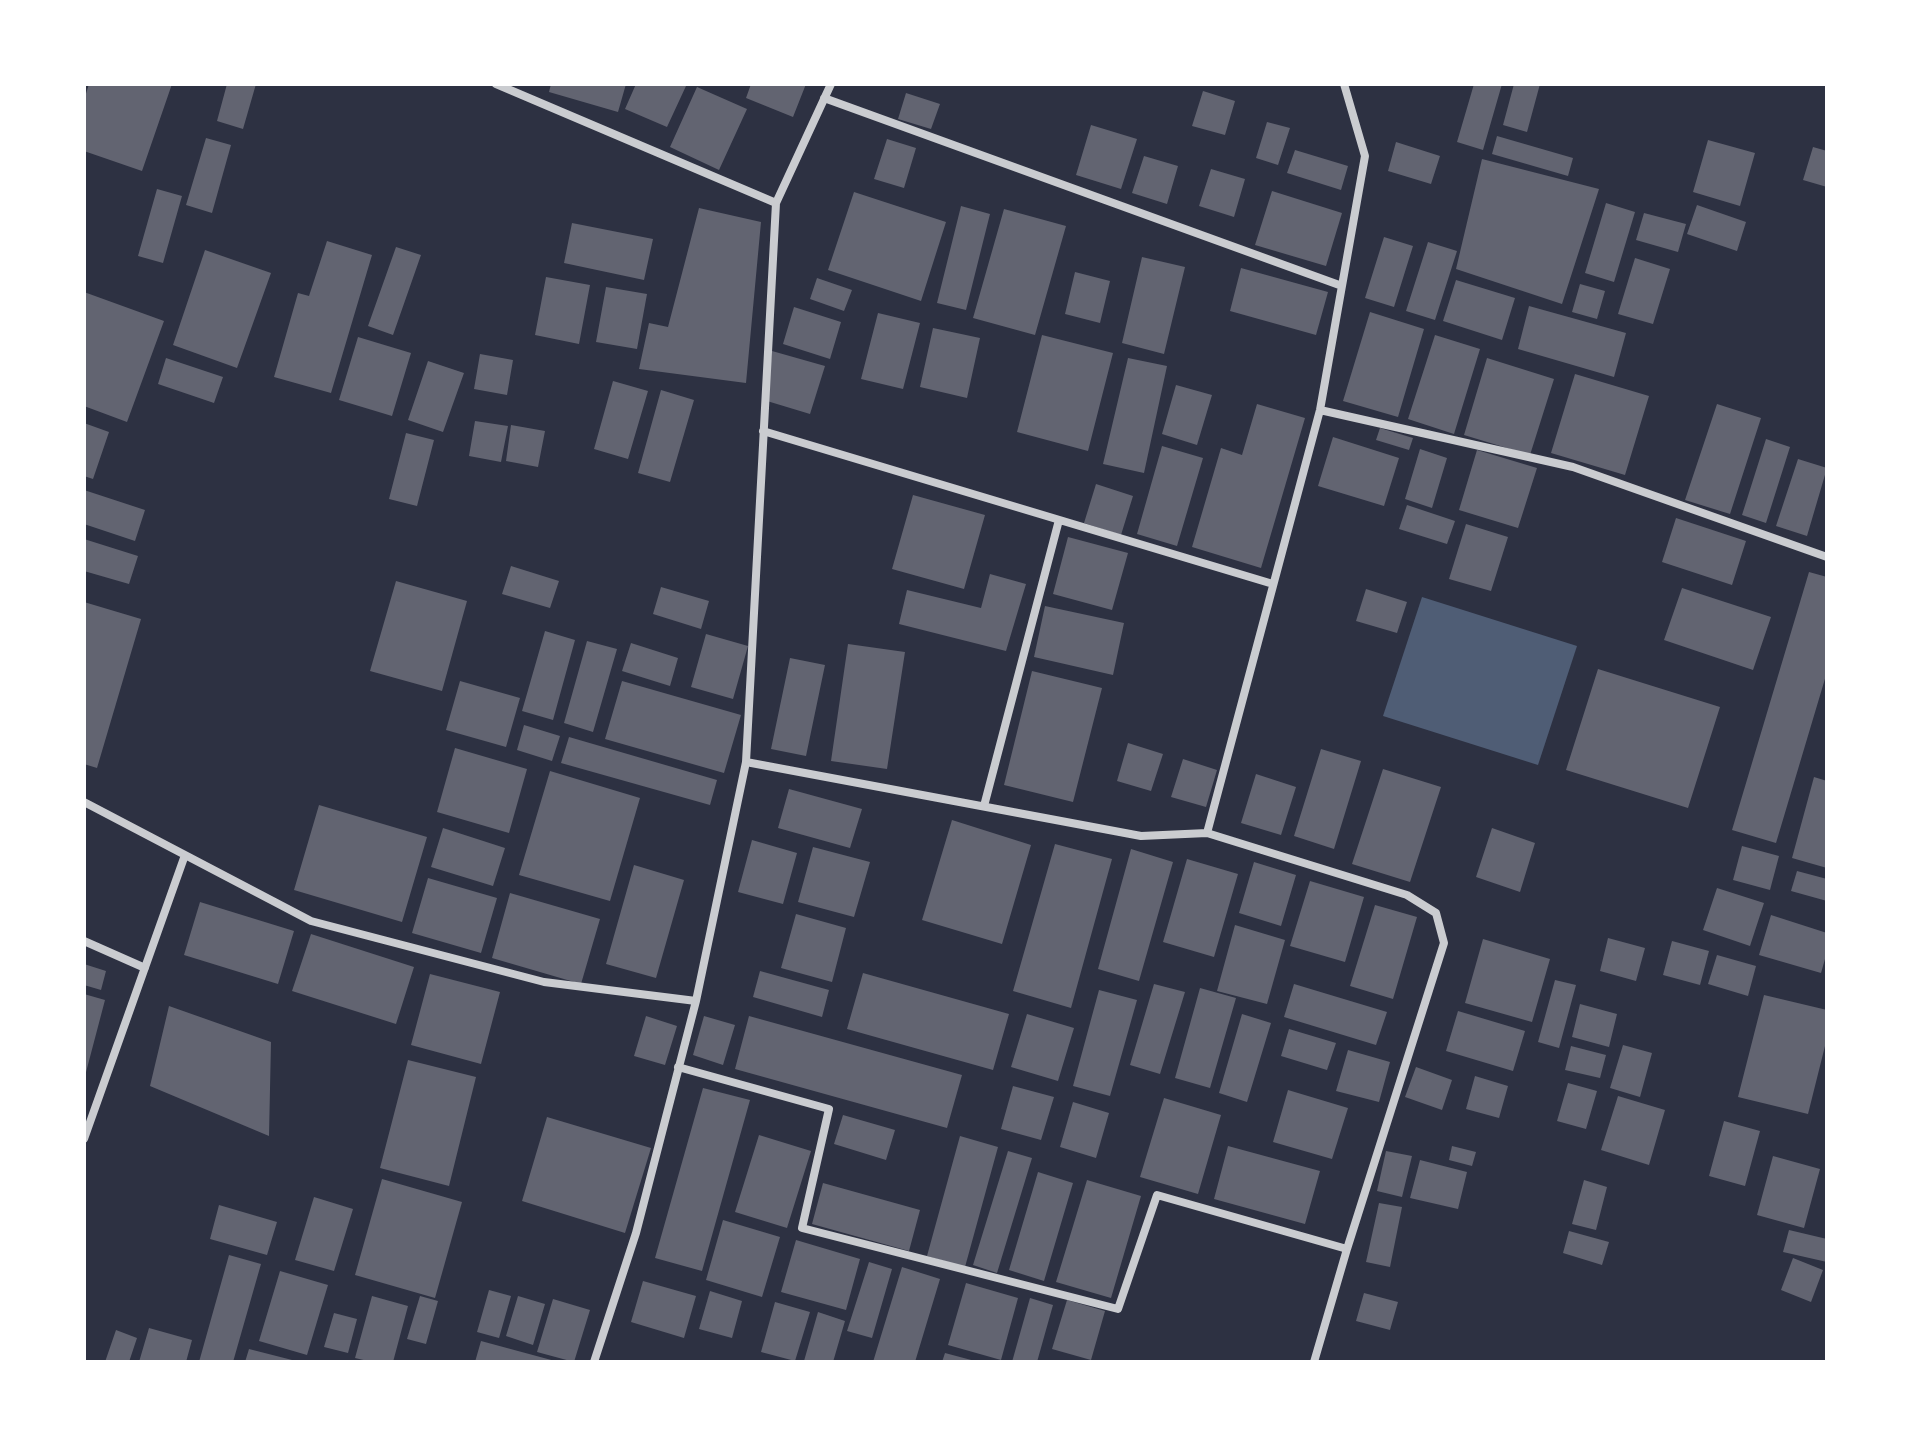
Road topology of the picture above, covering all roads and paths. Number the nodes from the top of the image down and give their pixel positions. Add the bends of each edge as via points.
1 (496, 84) edge
2 (831, 84) edge
3 (1344, 84) edge
4 (824, 98) junction
5 (776, 203) junction
6 (1342, 286) junction
7 (1320, 410) junction
8 (763, 431) junction
9 (1059, 520) junction
10 (1827, 557) edge
11 (1273, 584) junction
12 (746, 762) junction
13 (84, 802) edge
14 (984, 806) junction
15 (1207, 833) junction
16 (185, 855) junction
17 (84, 941) edge
18 (145, 968) junction
19 (696, 1001) junction
20 (678, 1067) junction
21 (84, 1139) edge
22 (1347, 1249) junction
23 (594, 1362) edge
24 (1314, 1362) edge

1 - 5 street
2 - 4 street
3 - 6 street via 1365,156
4 - 5 street
4 - 6 street
5 - 8 street
6 - 7 street
7 - 10 street via 1573,467
7 - 11 street
8 - 9 street
8 - 12 street
9 - 11 street
9 - 14 street
11 - 15 street
12 - 14 street
12 - 19 street
13 - 16 street
14 - 15 street via 1141,836
15 - 22 street via 1407,895 1436,913 1444,943
16 - 18 street
16 - 19 street via 311,921 544,982
17 - 18 street
18 - 21 street
19 - 20 street
20 - 22 street via 829,1109 802,1228 1118,1309 1157,1195
20 - 23 street via 636,1233
22 - 24 street

